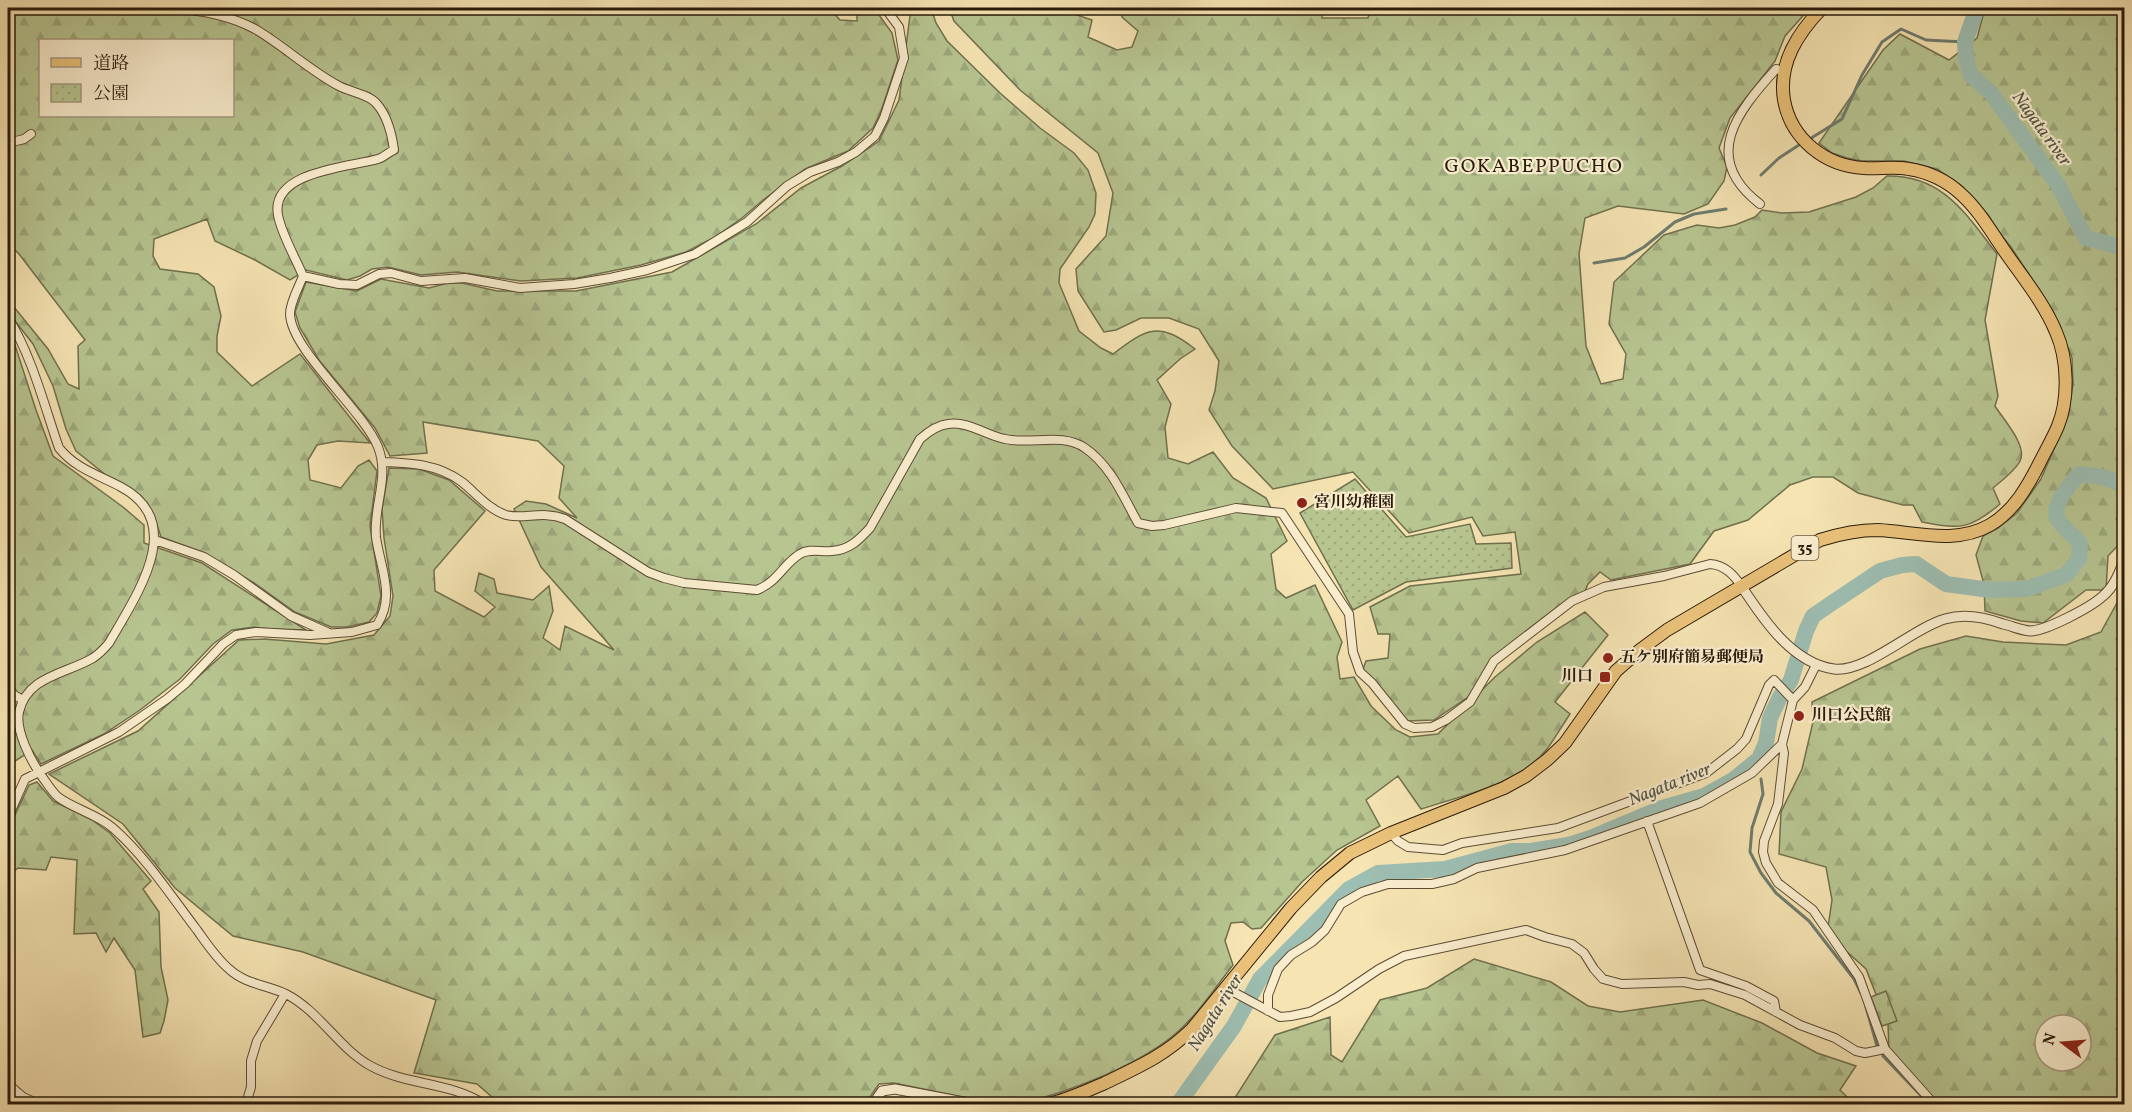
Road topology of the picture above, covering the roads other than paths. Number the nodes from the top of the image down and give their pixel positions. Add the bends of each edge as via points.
1 (171, 8) edge
2 (885, 8) edge
3 (1822, 8) edge
4 (1784, 77) junction
5 (31, 134) dead end
6 (8, 143) edge
7 (1760, 204) dead end
8 (303, 276) junction
9 (8, 318) edge
10 (382, 462) junction
11 (155, 540) junction
12 (2124, 561) edge
13 (1742, 587) junction
14 (329, 633) junction
15 (1816, 665) junction
16 (8, 686) edge
17 (1790, 697) junction
18 (23, 700) junction
19 (1782, 744) junction
20 (39, 771) junction
21 (8, 818) edge
22 (1647, 821) junction
23 (1391, 833) junction
24 (1230, 991) junction
25 (285, 994) junction
26 (1264, 1009) junction
27 (1776, 1012) junction
28 (1885, 1049) junction
29 (8, 1084) edge
30 (39, 1104) edge
31 (246, 1104) edge
32 (484, 1104) edge
33 (873, 1104) edge
34 (974, 1104) edge
35 (1048, 1104) edge
36 (1934, 1104) edge

1 - 8 street via 199,10 257,30 340,87 372,100 388,125 394,150 378,159 311,174 297,180 279,199 277,214
2 - 8 street via 899,27 904,58 875,135 856,152 787,186 747,222 695,254 610,278 520,288 465,278 422,281 391,273 379,273 357,285
3 - 4 main road, 35 via 1795,43
4 - 7 street via 1776,69 1748,102 1730,136 1728,152 1733,172 1745,193
4 - 13 main road, 35 via 1788,115 1806,143 1827,159 1866,169 1898,167 1926,173 1948,184 1972,206 2056,331 2065,375 2062,413 2032,479 2017,501 1990,525 1953,536 1880,530 1840,534 1820,540
5 - 6 street
8 - 10 street via 290,312 291,321 301,342 377,445
9 - 11 street via 16,330 59,448 84,470 122,487 144,503 151,513
10 - 13 street via 419,464 447,472 493,510 508,516 553,514 664,578 758,590 776,579 799,554 847,548 859,540 930,430 960,423 1017,441 1058,439 1083,446 1100,459 1138,523 1164,525 1236,508 1282,513 1348,614 1360,672 1405,724 1414,728 1432,727 1446,720 1470,702 1494,661 1572,601 1604,587 1710,564 1730,572
10 - 14 street via 376,536 386,581 387,600 382,618 371,628
11 - 14 street via 204,557 291,616
11 - 18 street via 146,576 109,643 91,659 38,684
12 - 15 street via 2104,596 2039,630 1963,616 1929,626 1862,664 1836,670
13 - 15 street via 1792,651
13 - 23 main road, 35 via 1667,630 1616,670 1565,743 1526,776
14 - 20 street via 236,635 167,699 113,735
15 - 17 street via 1805,687
16 - 18 street
17 - 19 street
17 - 23 street via 1774,680 1768,685 1746,739 1706,773 1558,828 1462,843 1443,850 1408,847
18 - 20 street via 18,717 20,729
19 - 22 street via 1752,773 1726,789 1700,803
19 - 28 street via 1778,804 1764,841 1766,863 1778,883 1813,910 1859,977
20 - 21 street via 25,779
20 - 25 street via 58,796 112,827 128,843 228,968 241,978
22 - 26 street via 1565,850 1477,868 1454,879 1432,884 1388,884 1362,892 1341,904 1325,930 1278,969
22 - 27 street via 1700,970 1774,1000
23 - 24 main road, 35 via 1350,853 1321,877 1285,915
24 - 26 street
24 - 35 main road, 35 via 1173,1047 1152,1061 1072,1098
25 - 31 street via 257,1041
25 - 32 street via 308,1008 367,1063 404,1079 459,1091
26 - 27 street via 1280,1017 1310,1012 1404,956 1526,930 1572,944 1584,953 1603,979 1622,984 1710,984 1745,995
27 - 28 street via 1856,1051
28 - 36 street
29 - 30 street
33 - 34 street via 882,1091 895,1089

